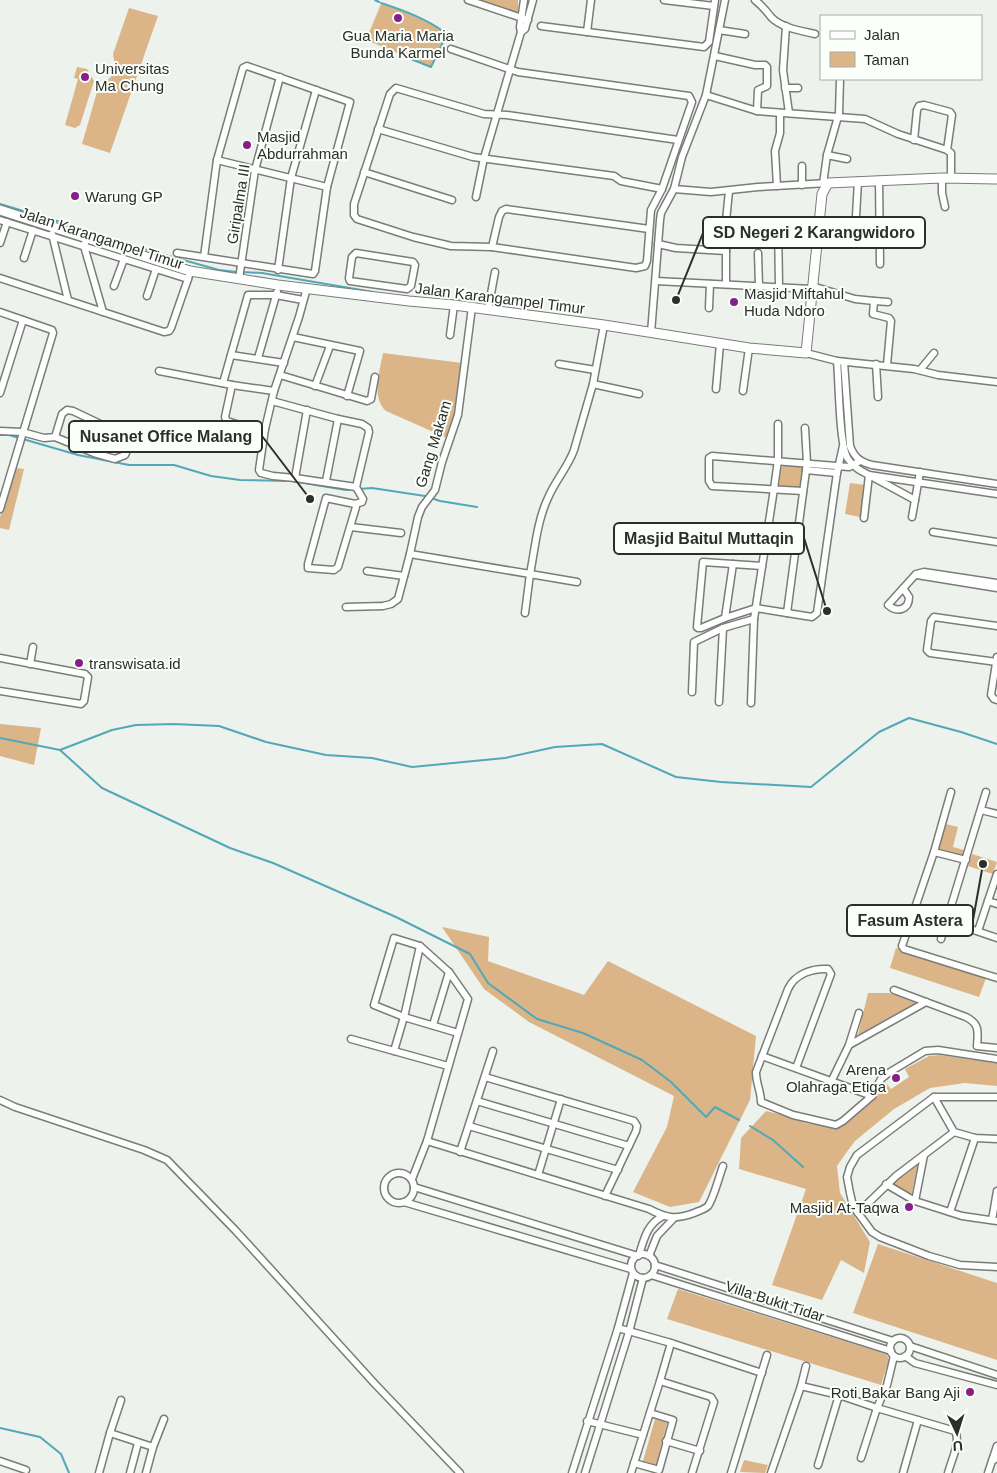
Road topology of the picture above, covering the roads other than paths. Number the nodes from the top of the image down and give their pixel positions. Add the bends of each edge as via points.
1 (468, 0) edge
2 (524, 0) edge
3 (532, 0) edge
4 (590, 0) edge
5 (664, 0) edge
6 (725, 0) edge
7 (755, 0) edge
8 (714, 3) edge
9 (524, 19) junction
10 (541, 26) dead end
11 (786, 26) junction
12 (719, 30) junction
13 (587, 32) junction
14 (745, 34) dead end
15 (816, 34) dead end
16 (451, 49) dead end
17 (715, 56) junction
18 (510, 70) junction
19 (280, 77) junction
20 (840, 80) edge
21 (785, 88) junction
22 (798, 88) dead end
23 (316, 90) junction
24 (706, 95) junction
25 (756, 111) junction
26 (780, 112) junction
27 (789, 113) junction
28 (496, 114) junction
29 (837, 118) junction
30 (378, 129) junction
31 (678, 140) junction
32 (914, 140) junction
33 (947, 150) junction
34 (827, 155) junction
35 (484, 158) junction
36 (847, 159) dead end
37 (217, 160) junction
38 (802, 166) dead end
39 (255, 170) junction
40 (364, 172) junction
41 (291, 178) junction
42 (946, 178) junction
43 (997, 179) edge
44 (879, 180) junction
45 (858, 182) junction
46 (825, 183) junction
47 (802, 185) junction
48 (777, 186) junction
49 (327, 187) junction
50 (662, 189) junction
51 (674, 189) junction
52 (729, 191) junction
53 (476, 197) dead end
54 (452, 200) dead end
55 (944, 206) dead end
56 (0, 210) edge
57 (856, 216) dead end
58 (0, 220) edge
59 (820, 221) junction
60 (7, 222) junction
61 (726, 222) junction
62 (778, 222) junction
63 (649, 229) junction
64 (33, 230) junction
65 (52, 231) junction
66 (86, 242) junction
67 (0, 243) edge
68 (658, 244) junction
69 (492, 247) junction
70 (726, 251) junction
71 (177, 253) dead end
72 (758, 253) dead end
73 (204, 257) junction
74 (24, 258) dead end
75 (124, 259) junction
76 (880, 264) dead end
77 (156, 269) junction
78 (278, 270) junction
79 (240, 272) junction
80 (495, 272) dead end
81 (189, 275) junction
82 (0, 278) edge
83 (656, 281) junction
84 (710, 284) junction
85 (726, 284) junction
86 (278, 285) junction
87 (379, 285) junction
88 (114, 286) dead end
89 (387, 286) junction
90 (759, 286) junction
91 (779, 287) junction
92 (306, 288) junction
93 (812, 288) junction
94 (276, 295) junction
95 (147, 296) dead end
96 (381, 296) junction
97 (68, 300) junction
98 (303, 300) junction
99 (874, 301) junction
100 (888, 302) dead end
101 (454, 305) junction
102 (472, 307) junction
103 (709, 308) dead end
104 (488, 310) junction
105 (0, 312) edge
106 (103, 312) junction
107 (23, 320) junction
108 (604, 324) junction
109 (651, 333) junction
110 (450, 335) dead end
111 (293, 337) junction
112 (720, 344) junction
113 (330, 346) junction
114 (749, 348) junction
115 (806, 353) junction
116 (934, 353) dead end
117 (231, 355) junction
118 (258, 358) junction
119 (841, 361) junction
120 (284, 363) junction
121 (559, 364) dead end
122 (876, 364) junction
123 (886, 365) junction
124 (595, 370) junction
125 (920, 370) junction
126 (159, 372) dead end
127 (280, 375) junction
128 (375, 377) dead end
129 (997, 382) edge
130 (223, 383) junction
131 (593, 384) junction
132 (232, 385) junction
133 (316, 386) junction
134 (716, 389) dead end
135 (274, 391) junction
136 (743, 392) dead end
137 (0, 393) edge
138 (639, 394) dead end
139 (347, 396) junction
140 (878, 397) dead end
141 (272, 401) junction
142 (307, 410) junction
143 (338, 419) junction
144 (778, 424) dead end
145 (805, 428) dead end
146 (265, 429) junction
147 (0, 431) edge
148 (21, 437) junction
149 (55, 437) junction
150 (843, 445) junction
151 (778, 460) junction
152 (860, 461) junction
153 (854, 466) junction
154 (807, 467) junction
155 (838, 469) junction
156 (920, 472) junction
157 (869, 475) junction
158 (295, 478) junction
159 (326, 482) junction
160 (918, 482) junction
161 (997, 484) edge
162 (357, 488) junction
163 (774, 488) junction
164 (803, 491) junction
165 (997, 494) edge
166 (915, 500) junction
167 (355, 504) junction
168 (0, 509) edge
169 (912, 517) dead end
170 (864, 518) dead end
171 (351, 527) junction
172 (933, 532) dead end
173 (402, 533) dead end
174 (997, 542) edge
175 (410, 554) junction
176 (733, 564) junction
177 (762, 566) junction
178 (366, 571) dead end
179 (530, 574) junction
180 (916, 574) junction
181 (404, 576) junction
182 (577, 582) dead end
183 (997, 583) edge
184 (903, 588) dead end
185 (997, 588) edge
186 (346, 607) dead end
187 (756, 608) junction
188 (524, 613) dead end
189 (787, 613) junction
190 (725, 618) junction
191 (754, 619) junction
192 (997, 626) edge
193 (723, 628) junction
194 (33, 647) dead end
195 (0, 658) edge
196 (997, 661) edge
197 (30, 664) junction
198 (0, 691) edge
199 (692, 692) dead end
200 (997, 700) edge
201 (719, 702) dead end
202 (751, 703) dead end
203 (951, 792) dead end
204 (986, 792) dead end
205 (981, 810) junction
206 (997, 814) edge
207 (934, 852) junction
208 (966, 860) junction
209 (997, 874) edge
210 (988, 901) junction
211 (997, 904) edge
212 (947, 920) junction
213 (978, 931) junction
214 (997, 938) edge
215 (941, 939) dead end
216 (420, 946) junction
217 (449, 972) junction
218 (997, 978) edge
219 (894, 990) dead end
220 (926, 1002) junction
221 (859, 1013) dead end
222 (404, 1017) junction
223 (433, 1025) junction
224 (458, 1033) junction
225 (351, 1039) dead end
226 (849, 1045) junction
227 (977, 1046) junction
228 (997, 1048) edge
229 (394, 1051) junction
230 (493, 1051) dead end
231 (762, 1056) junction
232 (970, 1056) junction
233 (997, 1059) edge
234 (448, 1066) junction
235 (796, 1068) junction
236 (484, 1077) junction
237 (832, 1080) junction
238 (872, 1096) junction
239 (934, 1097) junction
240 (997, 1097) edge
241 (0, 1100) edge
242 (561, 1100) junction
243 (477, 1101) junction
244 (554, 1123) junction
245 (469, 1126) junction
246 (954, 1132) junction
247 (975, 1138) junction
248 (997, 1139) edge
249 (427, 1141) junction
250 (629, 1146) junction
251 (546, 1149) junction
252 (460, 1152) junction
253 (924, 1155) junction
254 (723, 1166) dead end
255 (618, 1170) junction
256 (538, 1175) junction
257 (412, 1179) junction
258 (886, 1184) junction
259 (414, 1187) junction
260 (997, 1191) edge
261 (605, 1196) junction
262 (915, 1201) junction
263 (404, 1202) junction
264 (950, 1212) junction
265 (858, 1213) junction
266 (663, 1216) junction
267 (674, 1218) junction
268 (995, 1220) edge
269 (669, 1224) junction
270 (638, 1256) junction
271 (649, 1256) junction
272 (655, 1266) junction
273 (997, 1267) edge
274 (632, 1271) junction
275 (651, 1275) junction
276 (643, 1278) junction
277 (618, 1328) junction
278 (629, 1332) junction
279 (893, 1341) junction
280 (671, 1344) junction
281 (910, 1346) junction
282 (893, 1354) junction
283 (767, 1356) dead end
284 (905, 1356) junction
285 (806, 1366) dead end
286 (762, 1373) junction
287 (997, 1375) edge
288 (660, 1381) junction
289 (997, 1385) edge
290 (801, 1386) junction
291 (839, 1395) junction
292 (121, 1400) dead end
293 (877, 1408) junction
294 (650, 1413) junction
295 (164, 1419) dead end
296 (918, 1420) junction
297 (587, 1421) junction
298 (600, 1424) junction
299 (110, 1433) junction
300 (643, 1435) junction
301 (666, 1441) junction
302 (138, 1443) junction
303 (997, 1446) edge
304 (153, 1448) junction
305 (700, 1451) junction
306 (861, 1458) dead end
307 (994, 1460) edge
308 (0, 1461) edge
309 (634, 1463) junction
310 (818, 1465) dead end
311 (26, 1470) dead end
312 (989, 1472) edge
313 (99, 1473) edge
314 (130, 1473) edge
315 (146, 1473) edge
316 (460, 1473) edge
317 (572, 1473) edge
318 (585, 1473) edge
319 (631, 1473) edge
320 (692, 1473) edge
321 (731, 1473) edge
322 (771, 1473) edge
323 (903, 1473) edge
324 (948, 1473) edge

1 - 9 street
2 - 9 street
3 - 9 street
4 - 13 street
5 - 8 street
6 - 12 street
7 - 11 street
8 - 13 street via 709,42 704,46
9 - 18 street
10 - 13 street
11 - 15 street
11 - 21 street
12 - 14 street
12 - 17 street
16 - 18 street
17 - 24 street
17 - 25 street via 767,67 767,86 758,90
18 - 28 street
18 - 31 street via 689,96 692,102
19 - 23 street
19 - 37 street via 247,66 243,68
19 - 39 street, Giripalma III
20 - 29 street
21 - 22 street
21 - 27 street
23 - 41 street
23 - 49 street via 350,102
24 - 25 street
24 - 51 street via 682,157
25 - 26 street
26 - 27 street
26 - 48 street via 780,133 775,151
27 - 29 street
28 - 30 street via 484,114 396,88 390,94
28 - 31 street
28 - 35 street
29 - 32 street via 865,119
29 - 34 street
30 - 35 street
30 - 40 street
31 - 50 street
32 - 33 street
32 - 33 street via 919,106 950,112
33 - 42 street via 951,154
34 - 36 street
34 - 46 street
35 - 50 street via 614,176 621,182
35 - 53 street
37 - 39 street
37 - 73 street
38 - 47 street
39 - 41 street
39 - 79 street, Giripalma III
40 - 54 street
40 - 69 street via 354,204 354,215 358,220 452,246
41 - 49 street
41 - 78 street
42 - 43 street
42 - 44 street
42 - 55 street via 942,193
44 - 45 street
44 - 76 street
45 - 46 street
45 - 57 street
46 - 47 street
46 - 59 street
47 - 48 street
48 - 52 street
49 - 78 street via 313,274
50 - 63 street via 651,210
51 - 52 street
51 - 68 street via 661,213
52 - 61 street
56 - 65 street, Jalan Karangampel Timur
58 - 60 street, Jalan Karangampel Timur
59 - 62 street
59 - 93 street
60 - 64 street, Jalan Karangampel Timur
60 - 67 street
61 - 62 street
61 - 70 street
62 - 91 street
63 - 69 street via 506,209 498,216
63 - 69 street via 647,261 641,268
64 - 65 street, Jalan Karangampel Timur
64 - 74 street
65 - 66 street, Jalan Karangampel Timur
65 - 97 street
66 - 75 street, Jalan Karangampel Timur
66 - 81 street, Jalan Karangampel Timur
66 - 106 street
68 - 70 street
68 - 83 street
70 - 85 street
71 - 73 street
72 - 90 street
73 - 79 street
75 - 77 street, Jalan Karangampel Timur
75 - 88 street
77 - 81 street, Jalan Karangampel Timur
77 - 95 street
78 - 79 street
79 - 81 street, Jalan Karangampel Timur
79 - 86 street, Jalan Karangampel Timur
80 - 104 street
81 - 106 street via 167,332
82 - 97 street
83 - 84 street
83 - 109 street
84 - 85 street
84 - 103 street
85 - 90 street
86 - 92 street, Jalan Karangampel Timur
86 - 94 street
87 - 89 street
87 - 89 street via 349,280 354,254 413,262 410,288
87 - 96 street
89 - 96 street
90 - 91 street
91 - 93 street
92 - 96 street, Jalan Karangampel Timur
92 - 98 street
93 - 99 street
93 - 115 street
94 - 98 street
94 - 117 street via 248,295
94 - 118 street
96 - 101 street, Jalan Karangampel Timur
97 - 106 street
98 - 111 street
99 - 100 street
99 - 123 street via 873,314 891,321
101 - 102 street, Jalan Karangampel Timur
101 - 110 street
102 - 104 street, Jalan Karangampel Timur
102 - 175 street, Gang Makam via 460,405 434,490 418,517
104 - 108 street, Jalan Karangampel Timur
105 - 107 street
107 - 137 street
107 - 148 street via 53,332
108 - 109 street, Jalan Karangampel Timur
108 - 124 street
109 - 112 street, Jalan Karangampel Timur
111 - 113 street
111 - 120 street
112 - 114 street, Jalan Karangampel Timur
112 - 134 street
113 - 133 street
113 - 139 street via 360,351
114 - 115 street, Jalan Karangampel Timur
114 - 136 street
115 - 119 street, Jalan Karangampel Timur
116 - 125 street
117 - 118 street
117 - 130 street
118 - 120 street
119 - 122 street, Jalan Karangampel Timur
119 - 150 street
119 - 152 street via 850,446
120 - 127 street
121 - 124 street
122 - 123 street, Jalan Karangampel Timur
122 - 140 street
123 - 125 street, Jalan Karangampel Timur
124 - 131 street
125 - 129 street, Jalan Karangampel Timur
126 - 130 street
127 - 133 street
127 - 135 street
128 - 139 street via 370,401
130 - 132 street
131 - 138 street
131 - 179 street via 570,460 545,505
132 - 135 street
132 - 146 street via 226,421
133 - 139 street
135 - 141 street
141 - 142 street
141 - 146 street
142 - 143 street
142 - 158 street
143 - 159 street
143 - 162 street via 368,428
144 - 151 street
145 - 154 street
146 - 158 street via 259,467 261,473
147 - 148 street
148 - 149 street
148 - 168 street
149 - 149 street via 115,459 125,455 132,439 66,410
150 - 153 street
150 - 155 street
151 - 154 street
151 - 163 street
151 - 163 street via 712,456 709,460 712,486
152 - 153 street
152 - 156 street
153 - 155 street
153 - 157 street
154 - 155 street
154 - 164 street
155 - 189 street via 817,613 812,617
156 - 160 street
156 - 161 street
157 - 160 street
157 - 166 street
157 - 170 street
158 - 159 street
159 - 162 street
160 - 165 street
160 - 166 street
162 - 167 street via 363,499
163 - 164 street
163 - 177 street
164 - 189 street
166 - 169 street
167 - 171 street
167 - 171 street via 326,498 308,568 334,570 338,567
171 - 173 street
172 - 174 street
175 - 179 street
175 - 181 street, Gang Makam
176 - 177 street
176 - 190 street
176 - 190 street via 702,564 697,627
177 - 187 street
178 - 181 street
179 - 182 street
179 - 188 street
180 - 183 street via 924,572
180 - 184 street
180 - 185 street
181 - 186 street, Gang Makam via 398,599 391,604
187 - 189 street
187 - 190 street
187 - 191 street
191 - 193 street
191 - 202 street
192 - 196 street via 934,618 930,621 927,650
193 - 199 street via 694,642
193 - 201 street
194 - 197 street
195 - 197 street
196 - 200 street via 990,695
197 - 198 street via 88,675 83,703
203 - 207 street
204 - 205 street
205 - 206 street
205 - 208 street
207 - 208 street
207 - 218 street via 902,946
208 - 212 street
209 - 210 street
210 - 211 street
210 - 213 street
212 - 213 street
212 - 215 street
213 - 214 street
216 - 217 street
216 - 222 street
216 - 222 street via 394,938 374,1005
217 - 223 street
217 - 224 street via 468,999
219 - 220 street
220 - 226 street
220 - 227 street via 974,1021 978,1032
221 - 226 street
222 - 223 street
222 - 229 street
223 - 224 street
224 - 234 street
225 - 229 street
226 - 237 street
227 - 228 street
227 - 232 street
229 - 234 street
230 - 236 street
231 - 235 street
231 - 235 street via 791,983 809,970 828,969 831,974
231 - 238 street via 756,1072 761,1102 793,1115 836,1125
232 - 233 street
232 - 238 street via 925,1051 881,1079
234 - 249 street
235 - 237 street
236 - 242 street
236 - 243 street
237 - 238 street
239 - 240 street
239 - 246 street
239 - 265 street via 857,1155 847,1176 853,1206
241 - 316 street via 167,1160
242 - 244 street
242 - 250 street via 634,1121 637,1126
243 - 244 street
243 - 245 street
244 - 250 street
244 - 251 street
245 - 251 street
245 - 252 street
246 - 247 street
246 - 253 street
247 - 248 street
247 - 264 street
249 - 252 street
249 - 257 street
250 - 255 street
251 - 255 street
251 - 256 street
252 - 256 street
253 - 258 street
253 - 262 street
254 - 267 street via 708,1205
255 - 261 street
256 - 261 street
257 - 259 street
257 - 263 street via 397,1172 385,1181 383,1189 387,1198 396,1203
258 - 262 street
258 - 265 street
259 - 263 street via 412,1196
259 - 270 street
260 - 268 street
261 - 266 street
262 - 264 street
263 - 274 street
264 - 268 street
265 - 273 street via 872,1232 880,1237 960,1265
266 - 267 street
266 - 269 street
266 - 270 street via 650,1226
267 - 269 street
269 - 271 street via 657,1236
270 - 271 street
270 - 274 street via 633,1261
271 - 272 street
272 - 275 street
272 - 279 street, Villa Bukit Tidar
274 - 276 street
274 - 277 street
275 - 276 street
275 - 282 street, Villa Bukit Tidar
276 - 278 street
277 - 278 street
277 - 297 street
278 - 280 street
278 - 298 street
279 - 281 street via 905,1339
279 - 282 street via 890,1346
280 - 286 street
280 - 288 street
281 - 284 street
281 - 287 street
282 - 284 street via 900,1358
282 - 293 street via 887,1385
283 - 286 street
284 - 289 street via 915,1363
285 - 290 street
286 - 321 street
288 - 294 street
288 - 305 street via 713,1398
290 - 291 street
290 - 322 street
291 - 293 street
291 - 310 street
292 - 299 street
293 - 296 street
293 - 306 street
294 - 300 street
294 - 301 street via 673,1420
295 - 304 street
296 - 323 street
296 - 324 street via 955,1431 958,1436
297 - 298 street
297 - 317 street
298 - 300 street
298 - 318 street
299 - 302 street
299 - 313 street
300 - 309 street
301 - 305 street
301 - 309 street via 659,1470
302 - 304 street
302 - 314 street
303 - 307 street
304 - 315 street
305 - 320 street
307 - 312 street
308 - 311 street
309 - 319 street

